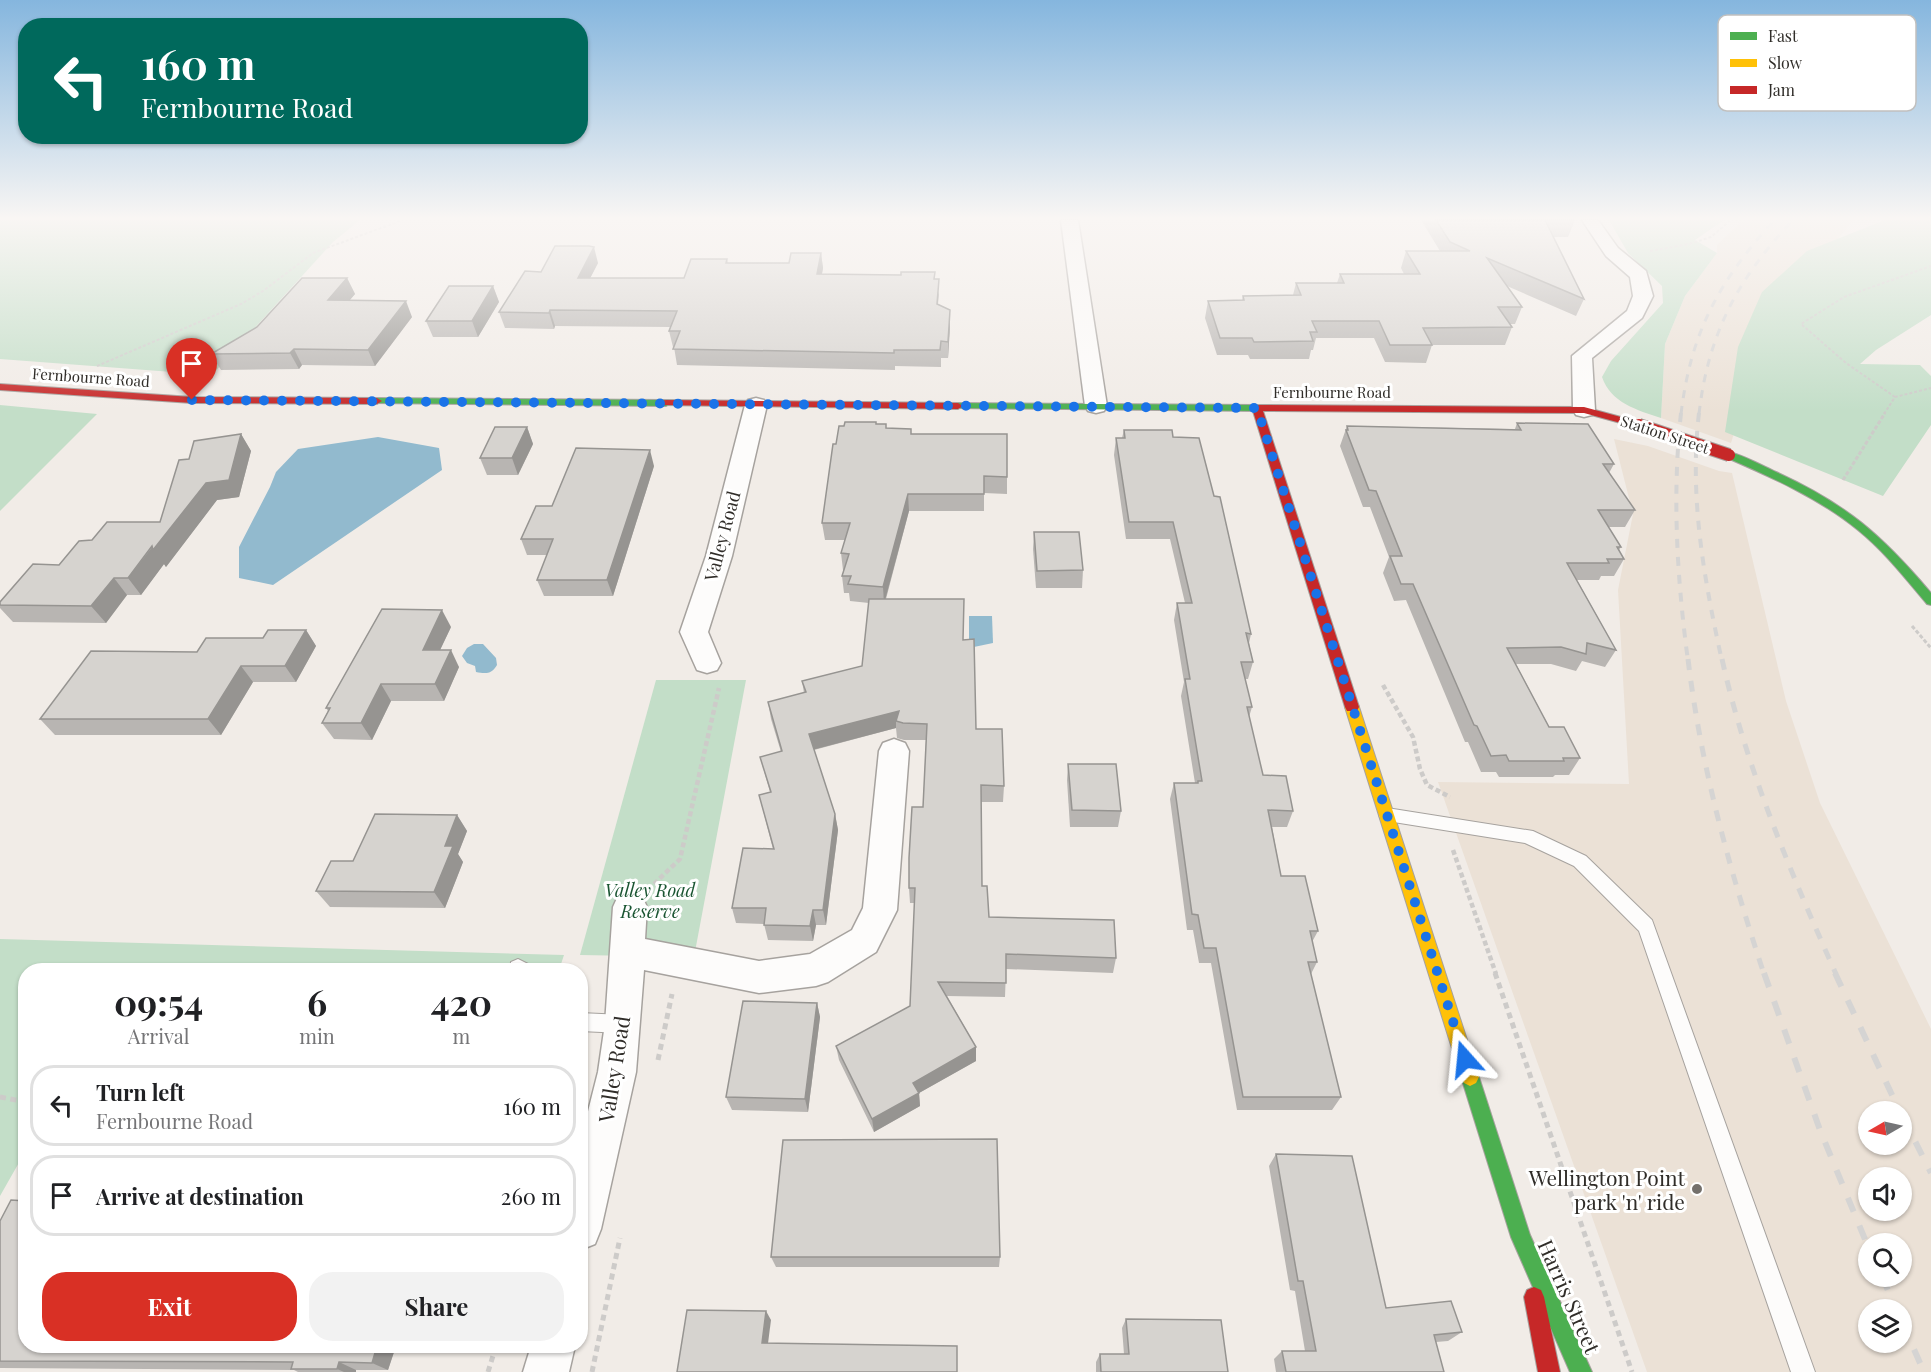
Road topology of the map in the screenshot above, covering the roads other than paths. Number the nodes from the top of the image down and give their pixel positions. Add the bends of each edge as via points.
1 (1078, 284) edge
2 (1641, 284) edge
3 (0, 387) edge
4 (756, 405) junction
5 (1096, 406) junction
6 (1257, 408) junction
7 (1584, 410) junction
8 (1931, 601) edge
9 (707, 663) road end
10 (894, 751) dead end
11 (1387, 815) junction
12 (630, 908) road end
13 (627, 951) junction
14 (588, 1022) edge
15 (623, 1024) junction
16 (588, 1194) edge
17 (1521, 1237) junction
18 (551, 1353) edge
19 (546, 1372) edge
20 (1549, 1372) edge
21 (1581, 1372) edge
22 (1803, 1372) edge

1 - 5 street
2 - 7 street via 1643,296 1635,314 1582,356
3 - 4 street, Fernbourne Road via 192,400
4 - 5 street, Fernbourne Road
4 - 9 street, Valley Road via 719,556 694,632
5 - 6 street, Fernbourne Road
6 - 7 street, Fernbourne Road
6 - 11 street, Harris Street
7 - 8 street, Station Street, bridge via 1729,455 1780,476 1850,518 1890,553
10 - 13 street via 880,910 864,941 816,970 759,977
11 - 17 street, Harris Street
11 - 22 lane via 1527,836 1580,861 1646,926
12 - 13 street, Valley Road
13 - 15 street, Valley Road
14 - 15 lane
15 - 16 street, Valley Road
17 - 20 street, Harris Street
17 - 21 street, Harris Street
18 - 19 street

